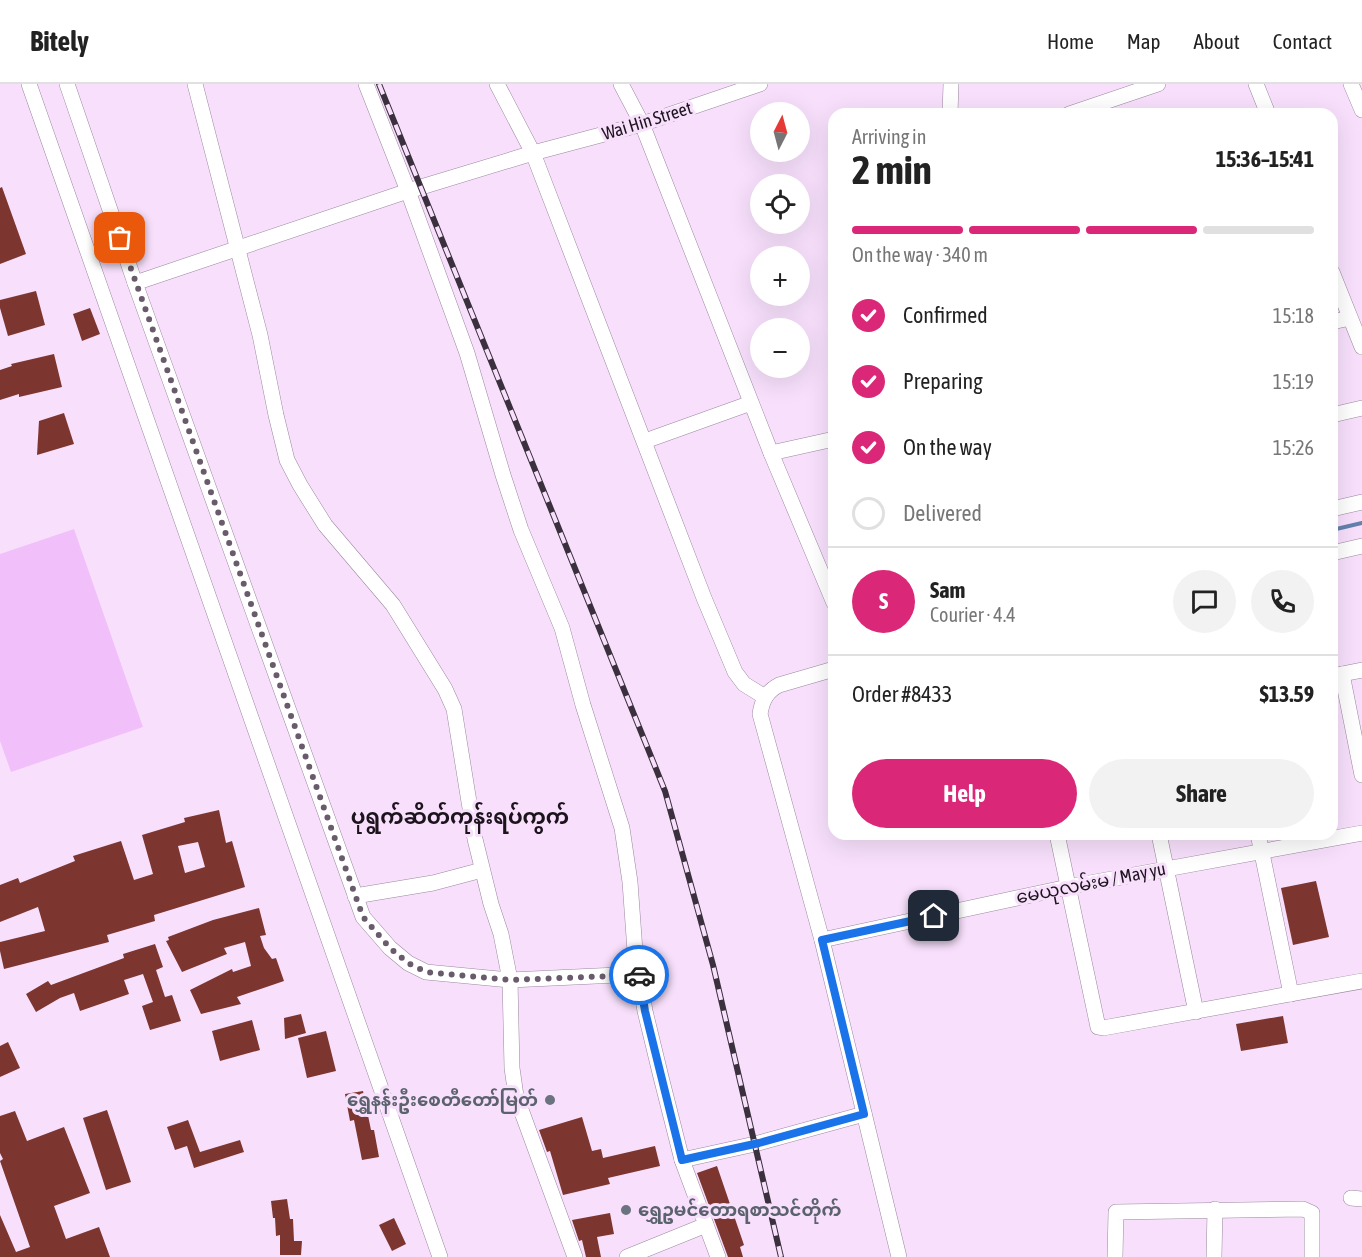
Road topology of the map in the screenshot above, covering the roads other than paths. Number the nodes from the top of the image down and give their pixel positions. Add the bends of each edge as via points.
1 (29, 84) edge
2 (67, 84) edge
3 (195, 84) edge
4 (366, 84) edge
5 (498, 84) edge
6 (621, 84) edge
7 (951, 84) edge
8 (1158, 84) edge
9 (1256, 84) edge
10 (1351, 84) edge
11 (751, 85) edge
12 (950, 108) edge
13 (1087, 108) edge
14 (1266, 108) edge
15 (1362, 110) edge
16 (642, 124) junction
17 (533, 153) junction
18 (408, 191) junction
19 (238, 249) junction
20 (135, 283) junction
21 (1338, 287) edge
22 (1350, 318) junction
23 (1338, 321) edge
24 (1362, 347) edge
25 (751, 402) junction
26 (1362, 408) edge
27 (1338, 414) edge
28 (828, 440) edge
29 (645, 441) junction
30 (771, 453) junction
31 (1362, 502) edge
32 (1338, 508) edge
33 (1362, 546) edge
34 (1338, 552) edge
35 (828, 589) edge
36 (1362, 670) edge
37 (828, 671) edge
38 (1338, 675) edge
39 (1338, 679) edge
40 (765, 697) junction
41 (1362, 775) edge
42 (1362, 833) edge
43 (1338, 838) edge
44 (1058, 840) edge
45 (1160, 840) edge
46 (1258, 840) edge
47 (1327, 840) edge
48 (1261, 853) junction
49 (1166, 868) junction
50 (482, 870) junction
51 (1068, 887) junction
52 (356, 896) junction
53 (822, 940) junction
54 (639, 974) junction
55 (510, 980) junction
56 (1362, 981) edge
57 (1291, 994) junction
58 (1196, 1012) junction
59 (864, 1114) junction
60 (682, 1160) junction
61 (1215, 1209) junction
62 (706, 1226) junction
63 (440, 1257) edge
64 (575, 1257) edge
65 (627, 1257) edge
66 (718, 1257) edge
67 (899, 1257) edge
68 (1115, 1257) edge
69 (1214, 1257) edge
70 (1312, 1257) edge

1 - 63 street
2 - 20 street
3 - 19 street
4 - 18 street
5 - 17 street
6 - 16 street
7 - 12 street
8 - 13 street
9 - 14 street
10 - 15 street
11 - 16 street, Wai Hin Street
16 - 17 street, Wai Hin Street
16 - 25 street
17 - 18 street, Wai Hin Street
17 - 29 street
18 - 19 street, Wai Hin Street
18 - 54 street via 467,353 521,530 562,628 622,828
19 - 20 street, Wai Hin Street
19 - 50 street via 287,460 325,525 393,605 445,689 453,709
20 - 52 street
21 - 22 street
22 - 23 street
22 - 24 street
25 - 29 street
25 - 30 street
26 - 27 street
28 - 30 street
29 - 40 street via 735,672 744,684
30 - 35 street
31 - 32 street
33 - 34 street
36 - 38 street
37 - 40 street via 779,685
39 - 41 street
40 - 53 street via 760,714
42 - 43 street, မေယုလမ်းမ / May yu
44 - 51 street
45 - 49 street
46 - 48 street
47 - 48 street, မေယုလမ်းမ / May yu
48 - 49 street, မေယုလမ်းမ / May yu
48 - 57 street
49 - 51 street, မေယုလမ်းမ / May yu
49 - 58 street
50 - 52 street
50 - 55 street
51 - 53 street, မေယုလမ်းမ / May yu
51 - 58 street via 1098,1027
52 - 55 street via 363,917 375,934 408,963 426,972
53 - 59 street
54 - 55 street
54 - 60 street
55 - 64 street via 516,1096
56 - 57 street
57 - 58 street
59 - 60 street
59 - 67 street
60 - 62 street
61 - 68 street via 1116,1212
61 - 69 street
61 - 70 street via 1303,1209 1312,1213
62 - 65 street
62 - 66 street

